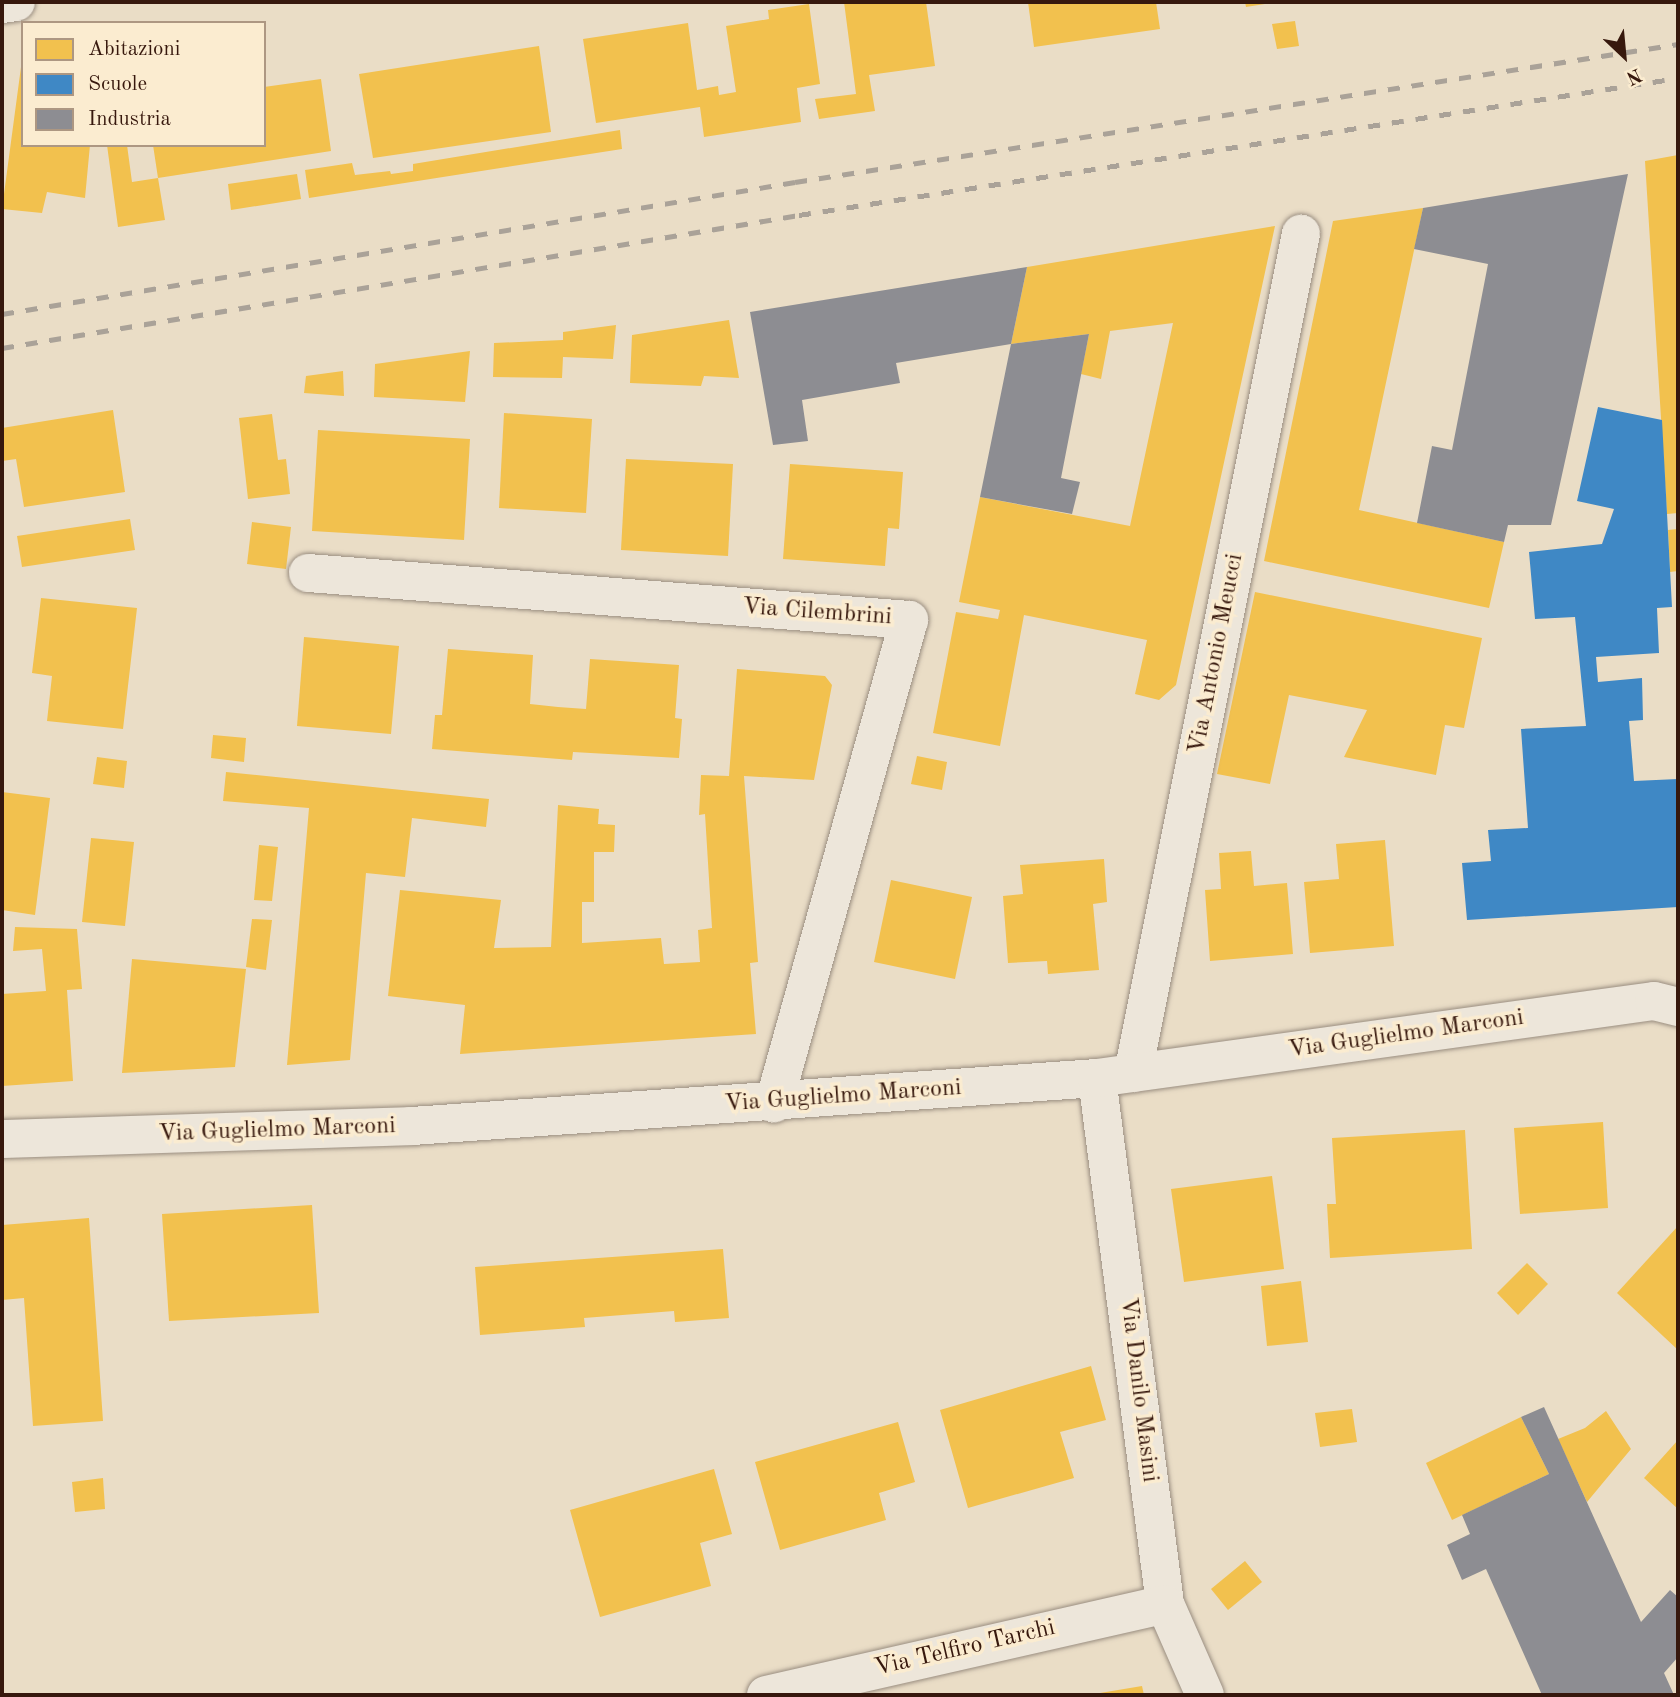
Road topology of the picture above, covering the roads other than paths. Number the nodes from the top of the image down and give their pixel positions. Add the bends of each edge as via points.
1 (16, 2) edge
2 (2, 4) edge
3 (1301, 234) dead end
4 (308, 573) dead end
5 (1678, 1007) edge
6 (1115, 1076) junction
7 (774, 1102) junction
8 (2, 1139) edge
9 (1165, 1604) junction
10 (766, 1695) edge
11 (1205, 1695) edge

1 - 2 street
3 - 6 street, Via Antonio Meucci
4 - 7 street, Via Cilembrini via 909,620
5 - 6 street, Via Guglielmo Marconi via 1654,1001
6 - 7 street, Via Guglielmo Marconi
6 - 9 street, Via Danilo Masini
7 - 8 street, Via Guglielmo Marconi via 412,1126
9 - 10 street, Via Telfiro Tarchi
9 - 11 street, Via Danilo Masini

